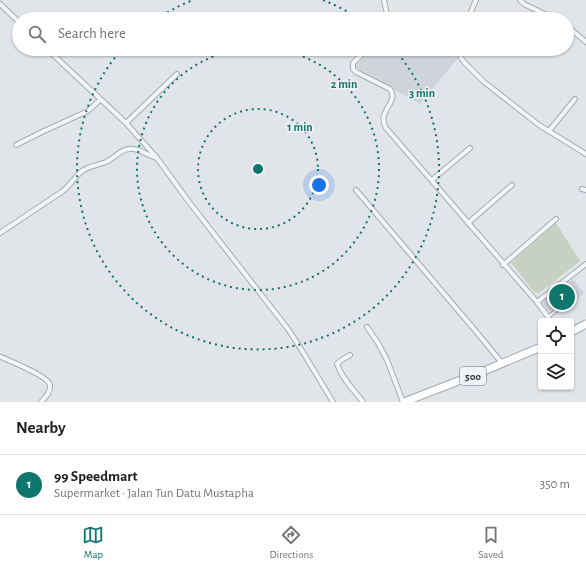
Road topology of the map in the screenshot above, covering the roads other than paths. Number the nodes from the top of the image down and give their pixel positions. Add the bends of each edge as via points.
1 (384, 0) edge
2 (476, 0) edge
3 (520, 0) edge
4 (0, 4) edge
5 (387, 12) edge
6 (471, 12) edge
7 (541, 12) edge
8 (12, 15) edge
9 (574, 32) edge
10 (586, 42) edge
11 (54, 56) edge
12 (359, 56) edge
13 (461, 56) edge
14 (177, 74) dead end
15 (576, 99) dead end
16 (100, 100) junction
17 (126, 123) junction
18 (549, 131) junction
19 (16, 145) dead end
20 (470, 148) dead end
21 (586, 154) edge
22 (157, 158) junction
23 (432, 180) junction
24 (512, 184) dead end
25 (356, 190) dead end
26 (556, 219) dead end
27 (468, 223) junction
28 (0, 233) edge
29 (503, 264) junction
30 (586, 264) edge
31 (564, 281) junction
32 (536, 302) junction
33 (548, 317) joint
34 (585, 324) edge
35 (367, 327) dead end
36 (574, 330) edge
37 (538, 348) edge
38 (350, 355) dead end
39 (1, 357) edge
40 (502, 363) junction
41 (41, 402) edge
42 (334, 402) edge
43 (363, 402) edge
44 (404, 402) edge

1 - 5 street
2 - 6 street
3 - 7 street
4 - 8 street
9 - 10 street
11 - 16 street
12 - 23 street via 352,63 353,69 393,93 392,101 384,115 384,123
13 - 18 street via 484,82
14 - 17 street
15 - 18 street
16 - 17 street
16 - 19 street via 88,111
17 - 22 street
18 - 21 street
20 - 23 street
22 - 28 street via 128,149 106,162 85,169 63,191
22 - 42 street via 288,329
23 - 27 street
24 - 27 street
25 - 40 street
26 - 29 street
27 - 29 street
29 - 32 street
30 - 31 street
31 - 32 street
31 - 33 lane via 573,293 572,298
32 - 33 street
34 - 36 main road
35 - 44 street via 387,360
37 - 40 main road, 500
38 - 43 street via 337,364 347,383
39 - 41 street via 36,373 50,383 49,391
40 - 44 main road, 500

